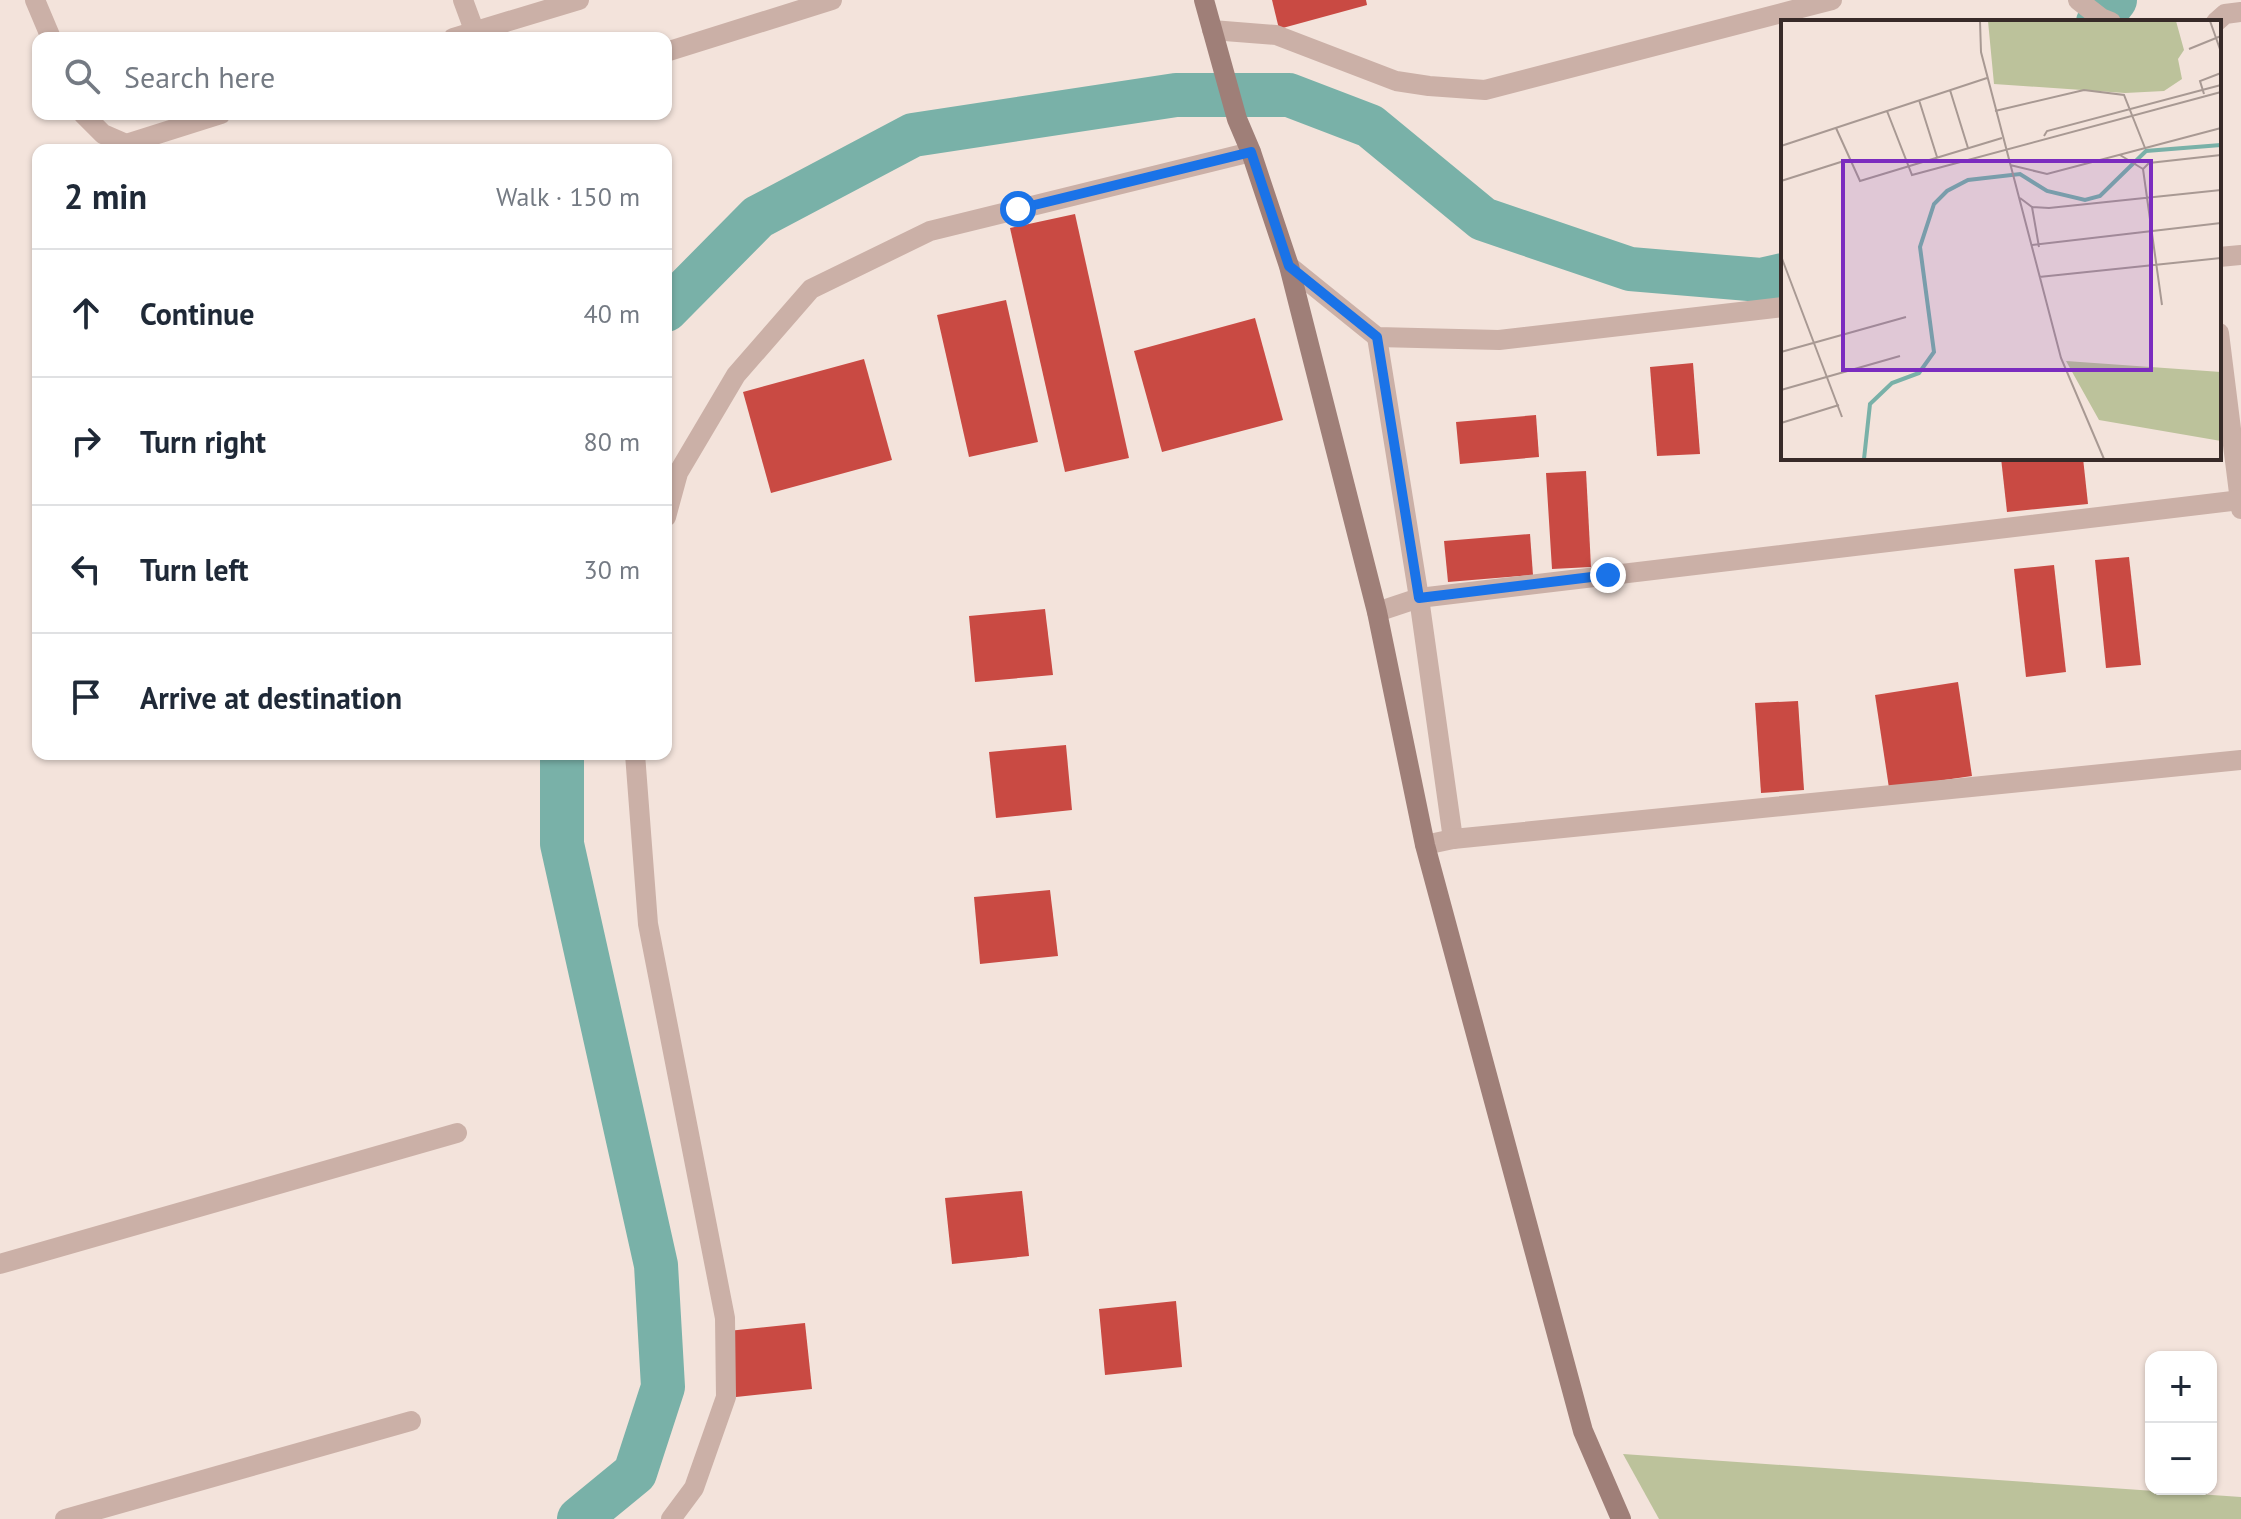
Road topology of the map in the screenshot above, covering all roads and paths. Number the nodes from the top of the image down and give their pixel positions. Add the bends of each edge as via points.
1 (35, 0) edge
2 (463, 0) edge
3 (579, 0) edge
4 (832, 0) edge
5 (1204, 0) edge
6 (1832, 0) edge
7 (2078, 0) edge
8 (2241, 12) edge
9 (2106, 20) edge
10 (2218, 20) edge
11 (48, 32) edge
12 (475, 32) edge
13 (482, 32) edge
14 (1215, 38) junction
15 (672, 50) edge
16 (89, 120) edge
17 (202, 120) edge
18 (126, 144) edge
19 (126, 144) edge
20 (1251, 152) junction
21 (2241, 255) edge
22 (2221, 257) edge
23 (1289, 266) junction
24 (1781, 307) edge
25 (1377, 337) junction
26 (2221, 348) edge
27 (672, 495) edge
28 (2241, 503) edge
29 (1419, 598) junction
30 (1377, 612) junction
31 (635, 760) edge
32 (2241, 760) edge
33 (1453, 839) junction
34 (1425, 845) junction
35 (457, 1133) dead end
36 (0, 1264) edge
37 (411, 1421) dead end
38 (65, 1519) edge
39 (671, 1519) edge
40 (1621, 1519) edge

1 - 11 street
2 - 12 street
3 - 13 street
4 - 15 street
5 - 14 street
6 - 14 street via 1485,90 1396,81 1276,35
7 - 9 street
8 - 10 street
14 - 20 street
16 - 18 street via 103,134
17 - 19 street
20 - 23 street
20 - 27 street via 930,231 811,289 736,375 678,473
21 - 22 street
23 - 25 street
23 - 30 street
24 - 25 street via 1499,340
25 - 29 street
26 - 28 street
28 - 29 street
29 - 30 street
29 - 33 street
30 - 34 street
31 - 39 street via 648,924 725,1318 726,1397 694,1488
32 - 33 street
33 - 34 street
34 - 40 street via 1583,1431
35 - 36 street
37 - 38 street

